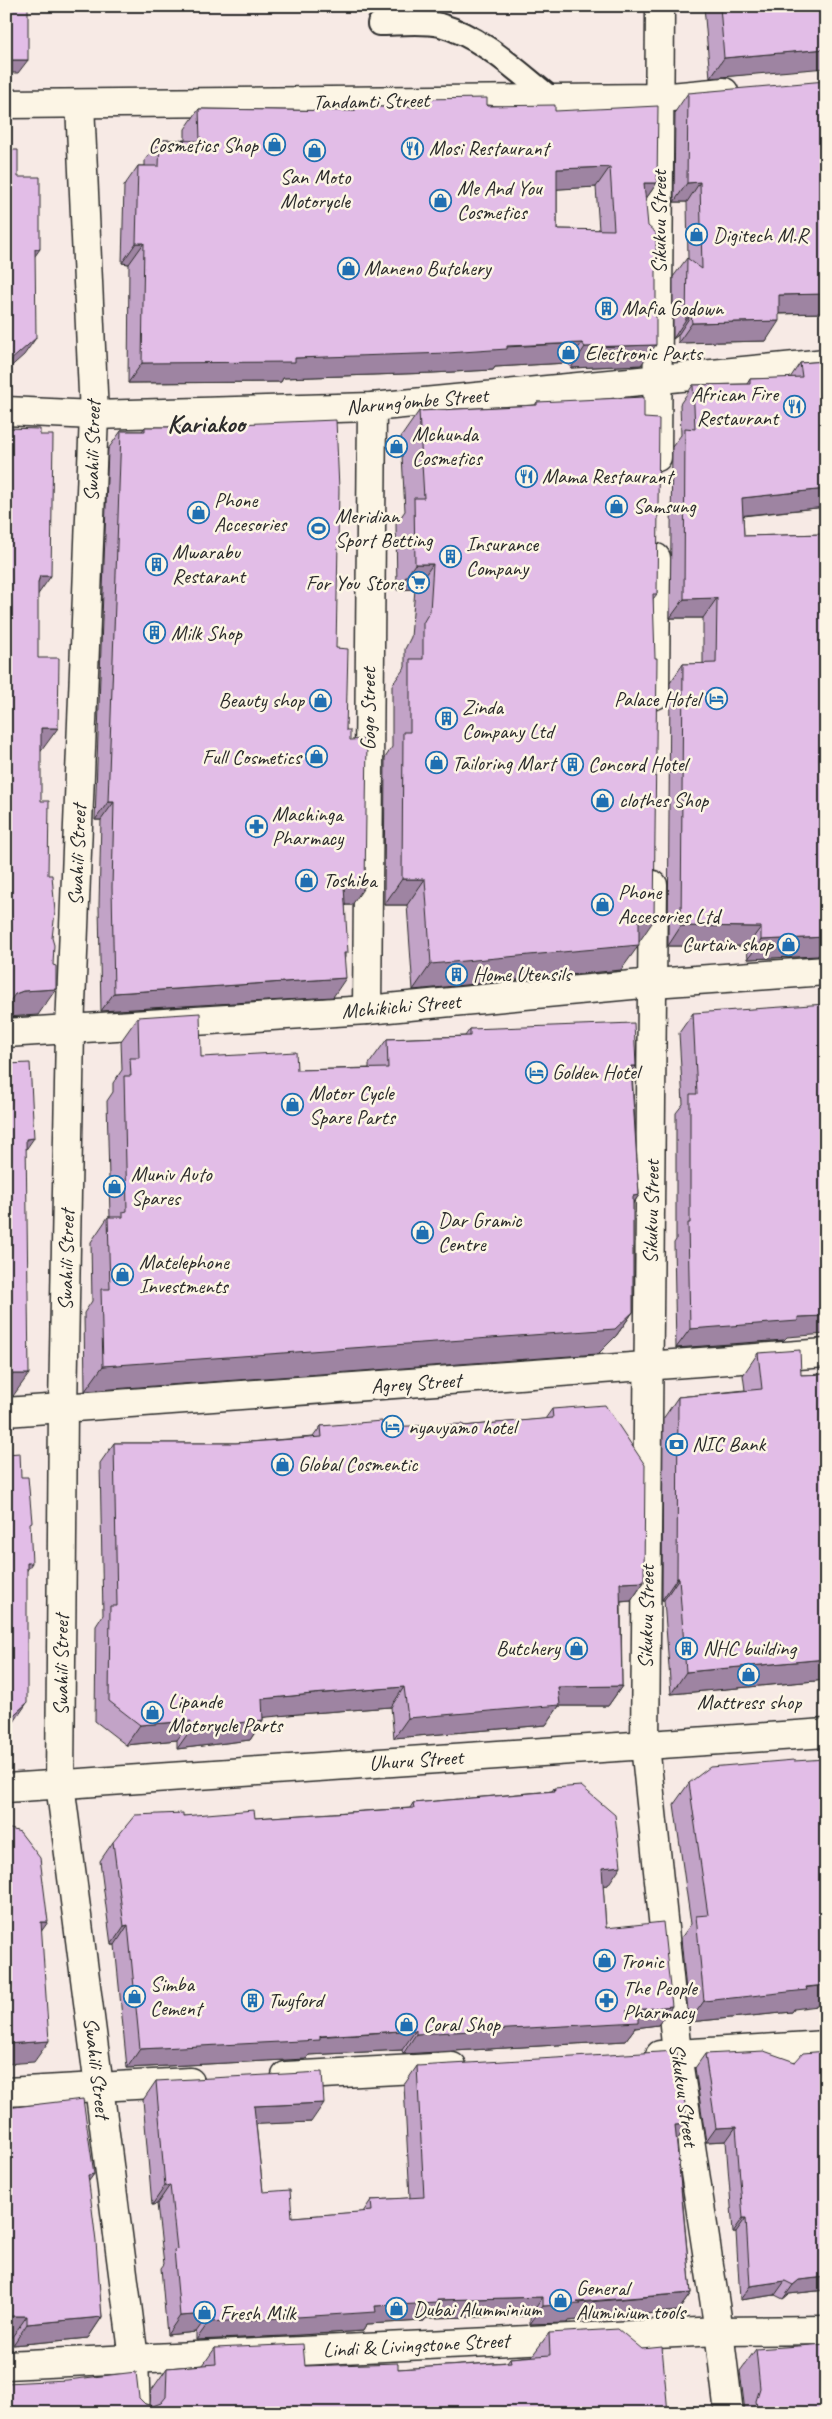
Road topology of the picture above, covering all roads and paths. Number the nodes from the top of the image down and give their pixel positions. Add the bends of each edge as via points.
1 (660, 6) edge
2 (378, 24) dead end
3 (748, 90) edge
4 (660, 98) junction
5 (552, 99) junction
6 (6, 104) edge
7 (80, 104) junction
8 (826, 363) edge
9 (658, 378) junction
10 (372, 407) junction
11 (6, 410) edge
12 (94, 416) junction
13 (657, 477) edge
14 (656, 536) edge
15 (655, 725) edge
16 (654, 864) edge
17 (826, 971) edge
18 (653, 983) junction
19 (367, 1010) junction
20 (70, 1030) junction
21 (6, 1033) edge
22 (826, 1353) edge
23 (649, 1366) junction
24 (63, 1408) junction
25 (6, 1412) edge
26 (826, 1733) edge
27 (645, 1745) junction
28 (60, 1784) junction
29 (6, 1788) edge
30 (826, 2045) edge
31 (677, 2054) junction
32 (637, 2057) edge
33 (478, 2066) edge
34 (258, 2078) edge
35 (219, 2080) edge
36 (99, 2087) junction
37 (6, 2092) edge
38 (826, 2330) edge
39 (719, 2331) junction
40 (134, 2359) junction
41 (6, 2365) edge
42 (136, 2413) edge
43 (729, 2413) edge

1 - 4 street, Sikukuu Street
2 - 5 lane via 439,25 464,34 481,43
3 - 4 street, Tandamti Street
4 - 5 street, Tandamti Street
4 - 9 street, Sikukuu Street
5 - 7 street, Tandamti Street
6 - 7 street, Tandamti Street
7 - 12 street, Swahili Street
8 - 9 street, Narung'ombe Street
9 - 10 street, Narung'ombe Street
9 - 13 street, Sikukuu Street
10 - 12 street, Narung'ombe Street
10 - 19 street, Gogo Street
11 - 12 street, Narung'ombe Street
12 - 20 street, Swahili Street
14 - 15 street
16 - 18 street, Sikukuu Street
17 - 18 street, Mchikichi Street
18 - 19 street, Mchikichi Street
18 - 23 street, Sikukuu Street
19 - 20 street, Mchikichi Street
20 - 21 street, Mchikichi Street
20 - 24 street, Swahili Street
22 - 23 street, Agrey Street
23 - 24 street, Agrey Street
23 - 27 street, Sikukuu Street
24 - 25 street, Agrey Street
24 - 28 street, Swahili Street
26 - 27 street, Uhuru Street
27 - 28 street, Uhuru Street
27 - 31 street, Sikukuu Street
28 - 29 street, Uhuru Street
28 - 36 street, Swahili Street
30 - 31 street
31 - 32 street
31 - 39 street, Sikukuu Street
33 - 34 street
35 - 36 street
36 - 37 street
36 - 40 street, Swahili Street
38 - 39 street, Lindi & Livingstone Street
39 - 40 street, Lindi & Livingstone Street
39 - 43 street, Sikukuu Street
40 - 41 street, Lindi & Livingstone Street
40 - 42 street, Swahili Street

